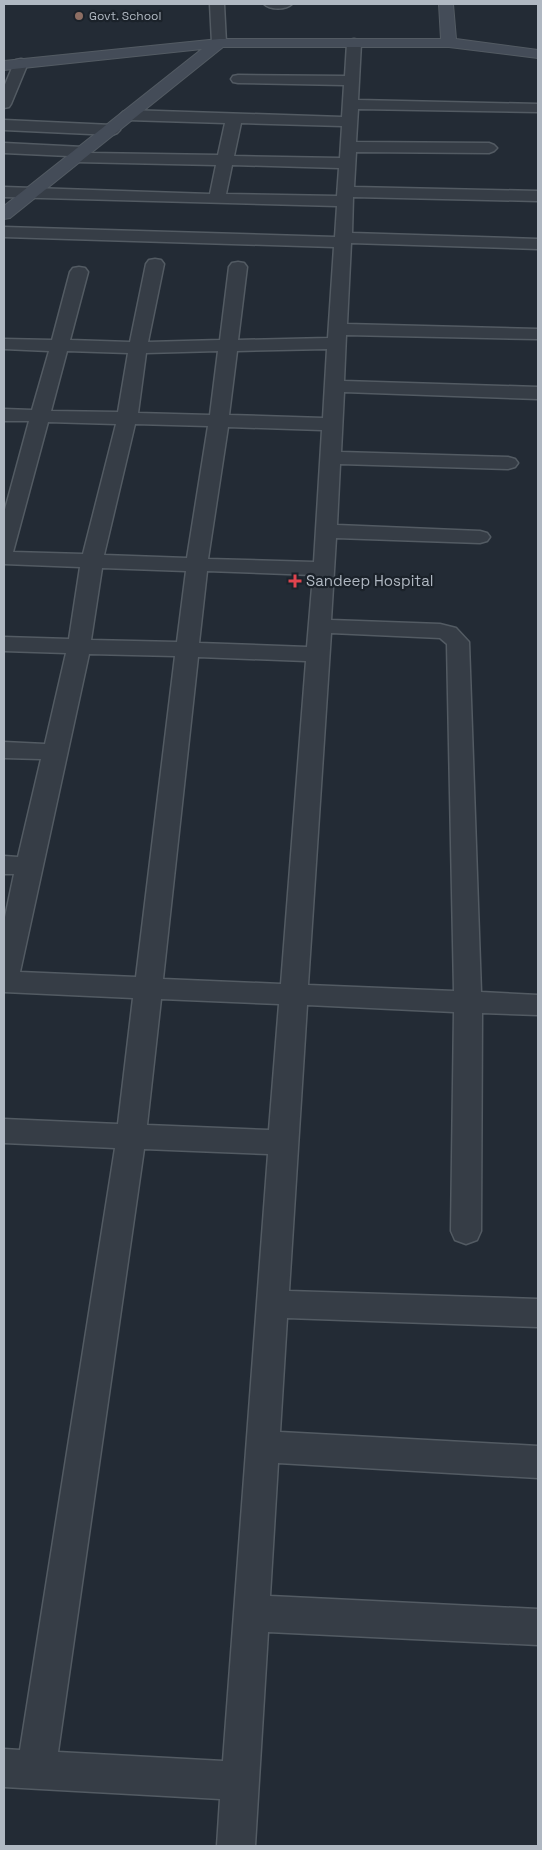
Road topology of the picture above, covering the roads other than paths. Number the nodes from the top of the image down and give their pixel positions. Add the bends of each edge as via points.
1 (217, 4) edge
2 (271, 4) edge
3 (285, 4) edge
4 (446, 4) edge
5 (219, 43) junction
6 (354, 43) junction
7 (449, 43) junction
8 (538, 54) edge
9 (21, 63) junction
10 (4, 65) edge
11 (238, 79) dead end
12 (4, 104) edge
13 (538, 108) edge
14 (128, 115) junction
15 (234, 118) junction
16 (349, 123) junction
17 (4, 125) edge
18 (112, 130) junction
19 (4, 148) edge
20 (489, 148) dead end
21 (80, 155) junction
22 (225, 161) junction
23 (4, 192) edge
24 (31, 193) junction
25 (538, 196) edge
26 (345, 197) junction
27 (217, 199) junction
28 (4, 214) edge
29 (4, 232) edge
30 (343, 240) junction
31 (538, 244) edge
32 (155, 264) dead end
33 (238, 267) dead end
34 (79, 272) dead end
35 (538, 334) edge
36 (337, 336) junction
37 (4, 344) edge
38 (59, 346) junction
39 (227, 346) junction
40 (138, 348) junction
41 (334, 386) junction
42 (538, 393) edge
43 (4, 415) edge
44 (40, 416) junction
45 (127, 419) junction
46 (219, 421) junction
47 (332, 424) junction
48 (330, 458) junction
49 (508, 463) dead end
50 (326, 531) junction
51 (480, 538) dead end
52 (4, 550) edge
53 (4, 558) edge
54 (92, 561) junction
55 (197, 564) junction
56 (324, 569) junction
57 (320, 626) junction
58 (4, 644) edge
59 (80, 646) junction
60 (187, 650) junction
61 (318, 654) junction
62 (4, 750) edge
63 (56, 752) junction
64 (16, 865) edge
65 (4, 982) edge
66 (149, 988) junction
67 (294, 994) junction
68 (468, 1002) junction
69 (538, 1005) edge
70 (4, 1131) edge
71 (131, 1137) junction
72 (283, 1144) junction
73 (466, 1231) dead end
74 (272, 1304) junction
75 (538, 1313) edge
76 (263, 1447) junction
77 (538, 1462) edge
78 (252, 1613) junction
79 (538, 1627) edge
80 (20, 1769) edge
81 (240, 1781) junction
82 (236, 1846) edge

1 - 5 street
2 - 3 street
4 - 7 street
5 - 6 street
5 - 9 street
5 - 14 street
6 - 7 street
6 - 16 street
7 - 8 street
9 - 10 street
9 - 12 street
11 - 16 street
13 - 16 street
14 - 15 street
14 - 18 street
15 - 16 street
15 - 22 street
16 - 20 street
16 - 22 street
16 - 26 street
17 - 18 street
18 - 21 street
19 - 21 street
21 - 22 street
21 - 24 street
22 - 27 street
23 - 24 street
24 - 27 street
24 - 28 street
25 - 26 street
26 - 27 street
26 - 30 street
29 - 30 street
30 - 31 street
30 - 36 street
32 - 40 street
33 - 39 street
34 - 38 street
35 - 36 street
36 - 39 street
36 - 41 street
37 - 38 street
38 - 40 street
38 - 44 street
39 - 40 street
39 - 46 street
40 - 45 street
41 - 42 street
41 - 47 street
43 - 44 street
44 - 45 street
44 - 52 street
45 - 46 street
45 - 54 street
46 - 47 street
46 - 55 street
47 - 48 street
48 - 49 street
48 - 50 street
50 - 51 street
50 - 56 street
53 - 54 street
54 - 55 street
54 - 59 street
55 - 56 street
55 - 60 street
56 - 57 street
57 - 61 street
57 - 68 street via 440,631 458,642
58 - 59 street
59 - 60 street
59 - 63 street
60 - 61 street
60 - 66 street
61 - 67 street
62 - 63 street
63 - 64 street
64 - 65 street
65 - 66 street
66 - 67 street
66 - 71 street
67 - 68 street
67 - 72 street
68 - 69 street
68 - 73 street
70 - 71 street
71 - 72 street
71 - 80 street
72 - 74 street
74 - 75 street
74 - 76 street
76 - 77 street
76 - 78 street
78 - 79 street
78 - 81 street
80 - 81 street
81 - 82 street

